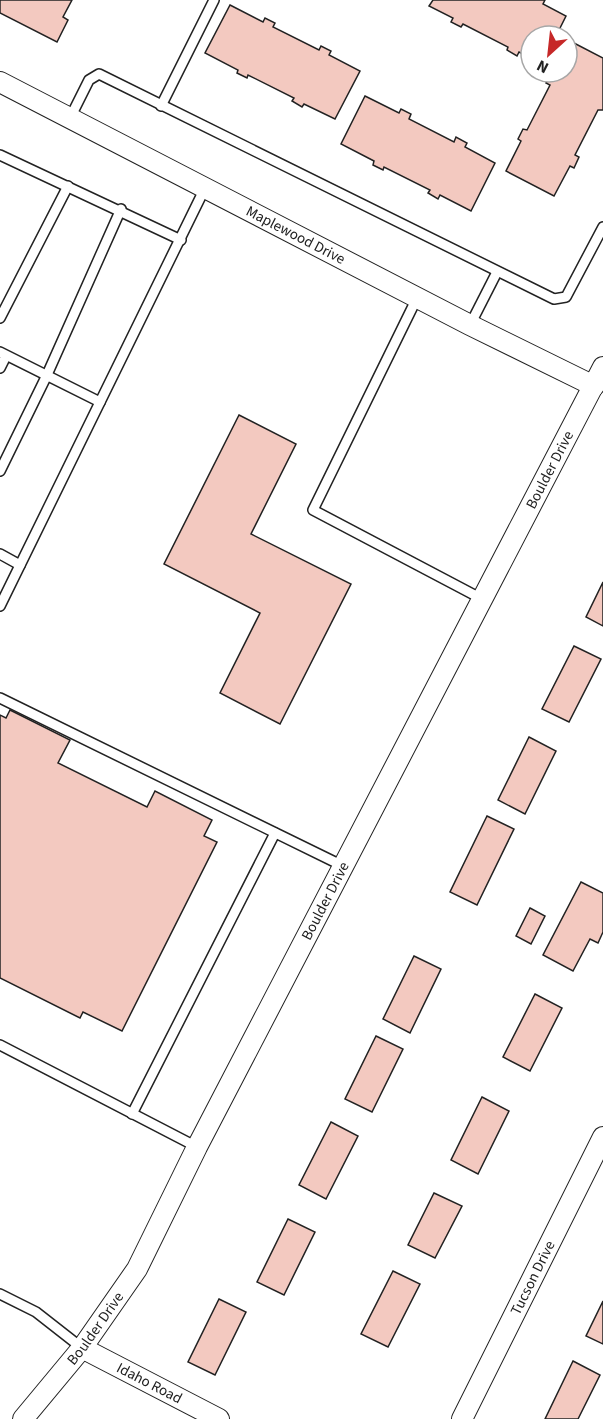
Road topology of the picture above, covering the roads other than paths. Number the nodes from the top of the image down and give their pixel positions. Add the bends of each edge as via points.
1 (214, 0) edge
2 (0, 82) edge
3 (161, 106) junction
4 (70, 118) junction
5 (0, 155) edge
6 (68, 186) junction
7 (205, 188) junction
8 (121, 210) junction
9 (603, 227) edge
10 (182, 240) junction
11 (497, 272) junction
12 (417, 298) junction
13 (0, 318) edge
14 (470, 325) junction
15 (3, 354) edge
16 (0, 368) edge
17 (603, 368) edge
18 (46, 377) junction
19 (594, 386) junction
20 (100, 402) junction
21 (0, 471) edge
22 (0, 554) edge
23 (20, 565) junction
24 (482, 599) junction
25 (0, 606) edge
26 (0, 698) edge
27 (275, 833) junction
28 (343, 866) junction
29 (0, 1045) edge
30 (132, 1114) junction
31 (603, 1137) edge
32 (197, 1147) junction
33 (0, 1294) edge
34 (82, 1348) junction
35 (23, 1419) edge
36 (219, 1419) edge
37 (462, 1419) edge

1 - 3 lane
2 - 4 street, Maplewood Drive
3 - 4 lane via 99,74 89,80
3 - 11 lane
4 - 7 street, Maplewood Drive
5 - 6 lane
6 - 8 lane
6 - 13 lane
7 - 10 lane
7 - 12 street, Maplewood Drive
8 - 10 lane
8 - 18 lane
9 - 11 lane via 566,297 554,299
10 - 20 lane
11 - 14 lane
12 - 14 street, Maplewood Drive
12 - 24 lane via 313,510
14 - 19 street, Maplewood Drive
15 - 16 lane
15 - 18 lane
17 - 19 street, Boulder Drive
18 - 20 lane
18 - 21 lane
19 - 24 street, Boulder Drive
20 - 23 lane
22 - 23 lane
23 - 25 lane
24 - 28 street, Boulder Drive
26 - 27 lane
27 - 28 lane
27 - 30 lane
28 - 32 street, Boulder Drive
29 - 30 lane
30 - 32 lane
31 - 37 street, Tucson Drive
32 - 34 street, Boulder Drive via 137,1269
33 - 34 lane via 36,1312
34 - 35 street, Boulder Drive
34 - 36 street, Idaho Road

